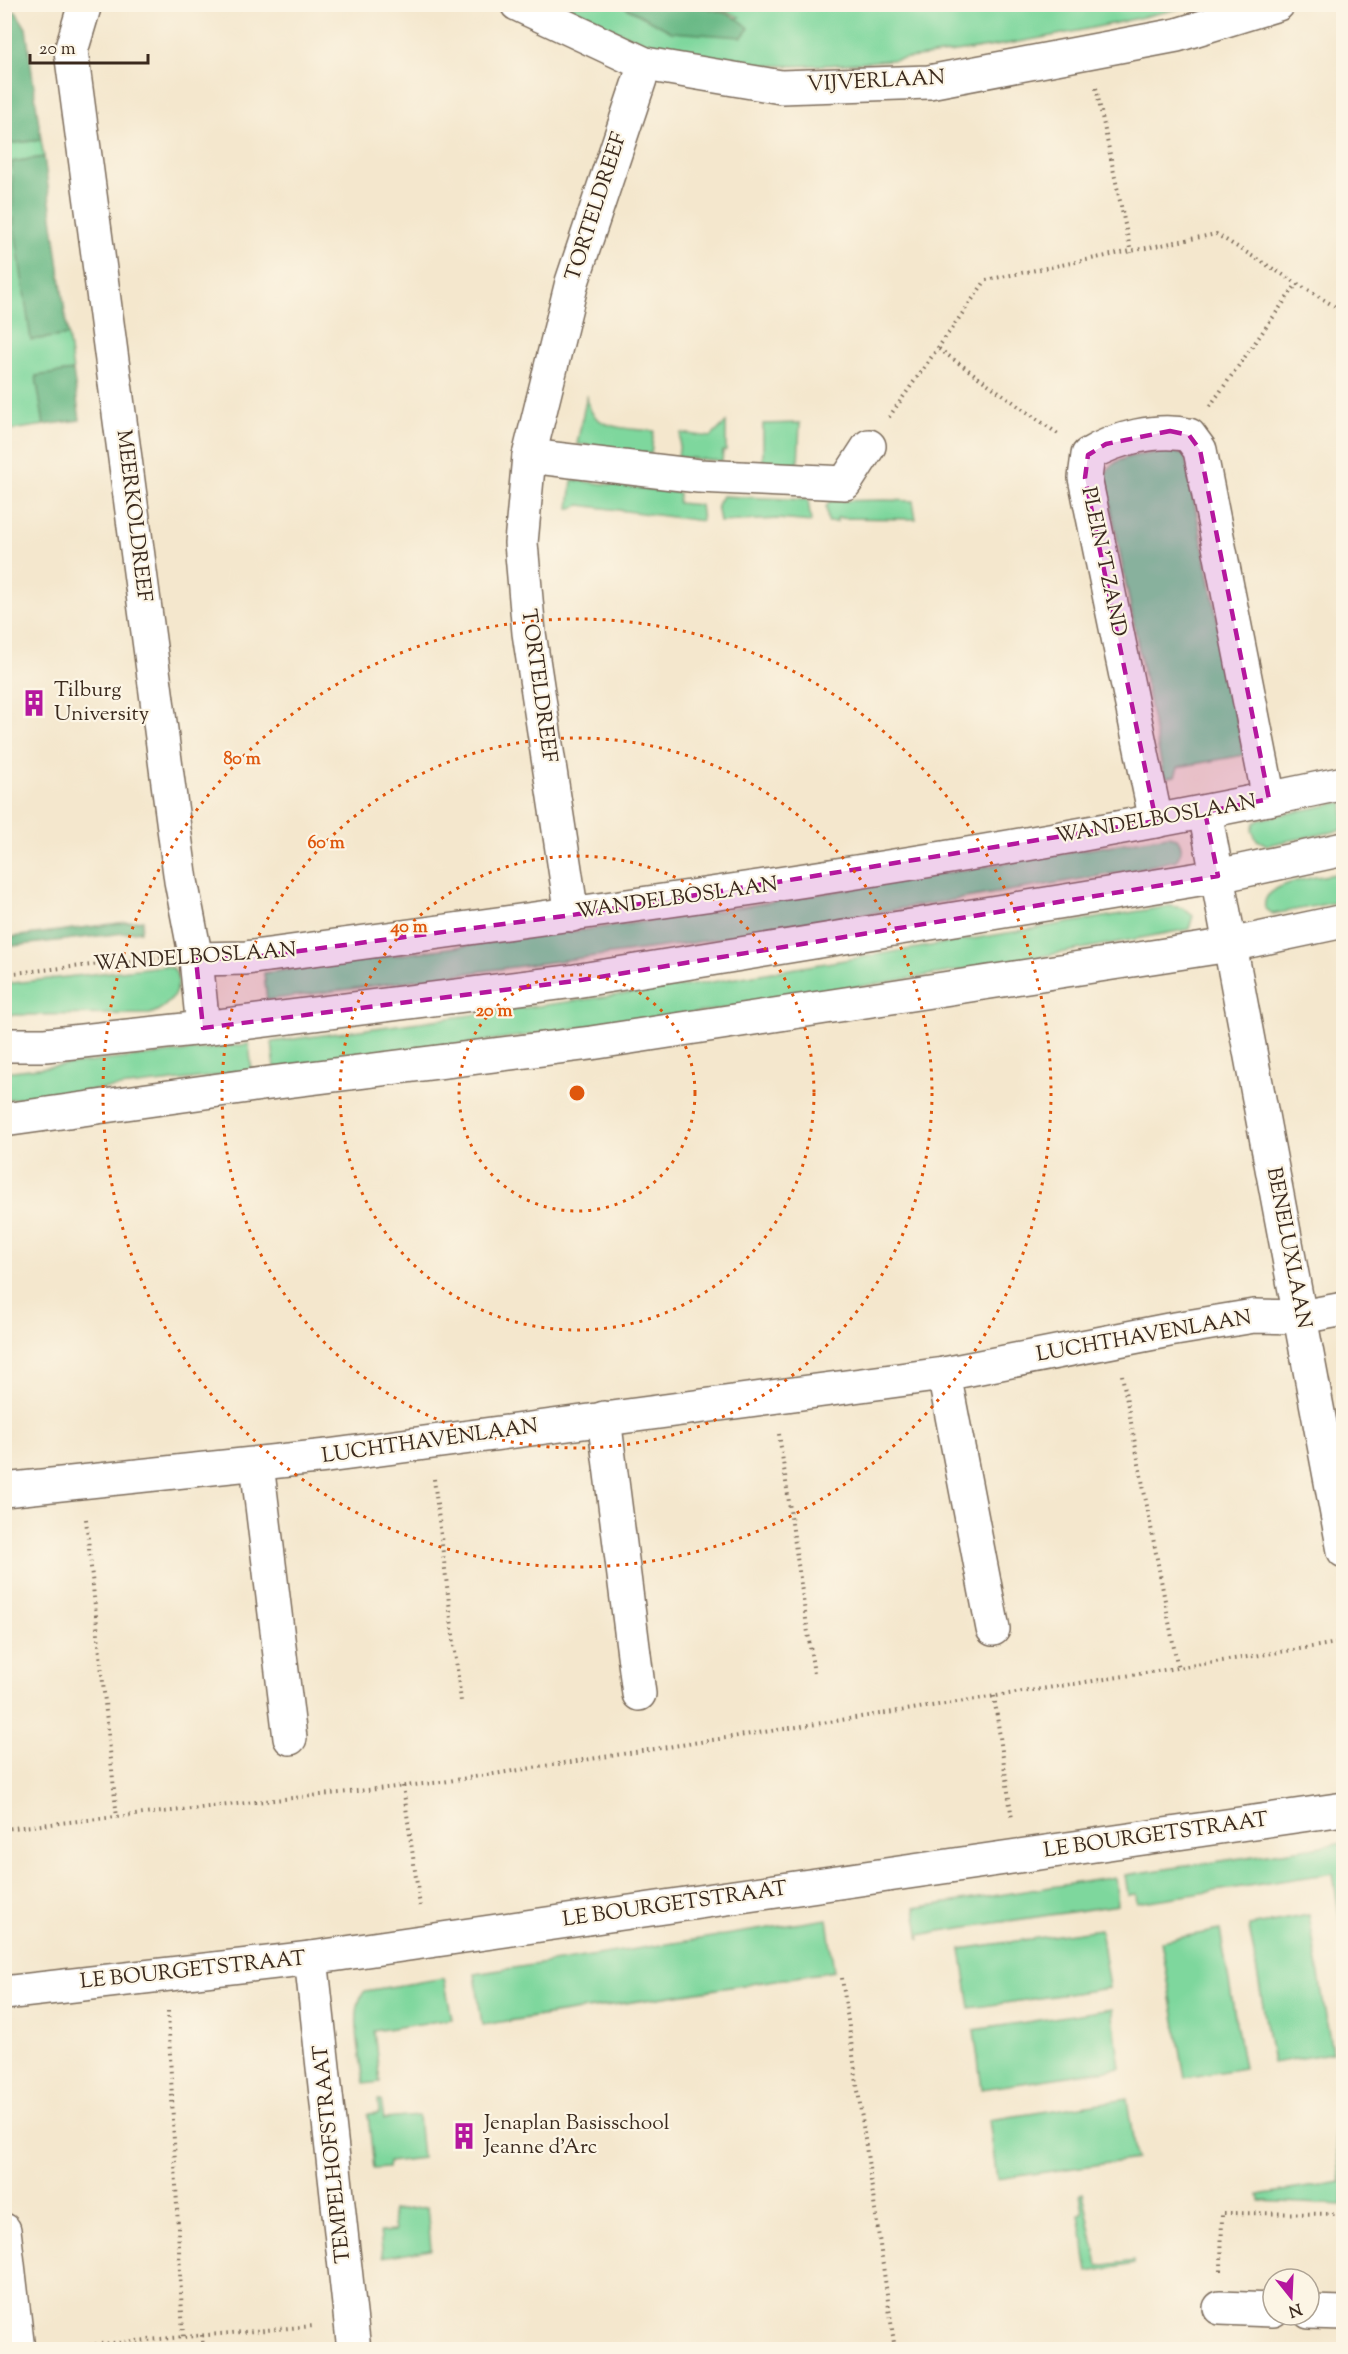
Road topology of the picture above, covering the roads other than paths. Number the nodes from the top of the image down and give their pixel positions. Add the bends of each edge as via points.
1 (85, 4) edge
2 (517, 4) edge
3 (1278, 4) edge
4 (645, 64) junction
5 (869, 446) road end
6 (529, 456) junction
7 (1344, 783) edge
8 (1269, 799) junction
9 (1205, 812) junction
10 (1156, 821) junction
11 (1344, 849) edge
12 (1218, 876) junction
13 (572, 915) junction
14 (1344, 921) edge
15 (1230, 945) junction
16 (196, 959) junction
17 (203, 1028) junction
18 (4, 1045) edge
19 (45, 1045) junction
20 (4, 1054) edge
21 (4, 1119) edge
22 (1344, 1309) edge
23 (1301, 1317) junction
24 (944, 1374) junction
25 (604, 1418) junction
26 (257, 1464) junction
27 (4, 1490) edge
28 (1340, 1516) edge
29 (1344, 1551) edge
30 (993, 1629) dead end
31 (639, 1694) dead end
32 (290, 1738) dead end
33 (1344, 1809) edge
34 (311, 1958) junction
35 (4, 1993) edge
36 (4, 2230) edge
37 (1220, 2308) road end
38 (1261, 2310) edge
39 (1321, 2312) edge
40 (1344, 2313) edge
41 (352, 2336) edge
42 (31, 2349) edge

1 - 16 street, MEERKOLDREEF via 70,51 179,870
2 - 4 street, VIJVERLAAN
3 - 4 street, VIJVERLAAN via 1177,36 929,82 781,87
4 - 6 street, TORTELDREEF via 572,282
5 - 6 street via 845,483 699,476
6 - 13 street, TORTELDREEF via 521,543 529,633
7 - 8 street, WANDELBOSLAAN
8 - 9 street, WANDELBOSLAAN
8 - 10 street, PLEIN 'T ZAND via 1200,450 1189,435 1170,431 1106,444 1088,455 1086,478
9 - 10 street, WANDELBOSLAAN
9 - 12 street, BENELUXLAAN
10 - 13 street, WANDELBOSLAAN via 946,858
11 - 12 street
12 - 15 street, BENELUXLAAN
12 - 17 street via 575,981
13 - 16 street, WANDELBOSLAAN via 246,958
14 - 15 street
15 - 21 street via 591,1043
15 - 23 street, BENELUXLAAN
16 - 17 street, MEERKOLDREEF
17 - 19 street
18 - 19 street
19 - 20 street
22 - 23 street, LUCHTHAVENLAAN
23 - 24 street, LUCHTHAVENLAAN via 1254,1316
23 - 28 street, BENELUXLAAN
24 - 25 street, LUCHTHAVENLAAN
24 - 30 street
25 - 26 street, LUCHTHAVENLAAN
25 - 31 street
26 - 27 street, LUCHTHAVENLAAN
26 - 32 street
28 - 29 street, BENELUXLAAN
33 - 34 street, LE BOURGETSTRAAT
34 - 35 street, LE BOURGETSTRAAT
34 - 41 street, TEMPELHOFSTRAAT
36 - 42 street
37 - 38 street
39 - 40 street

